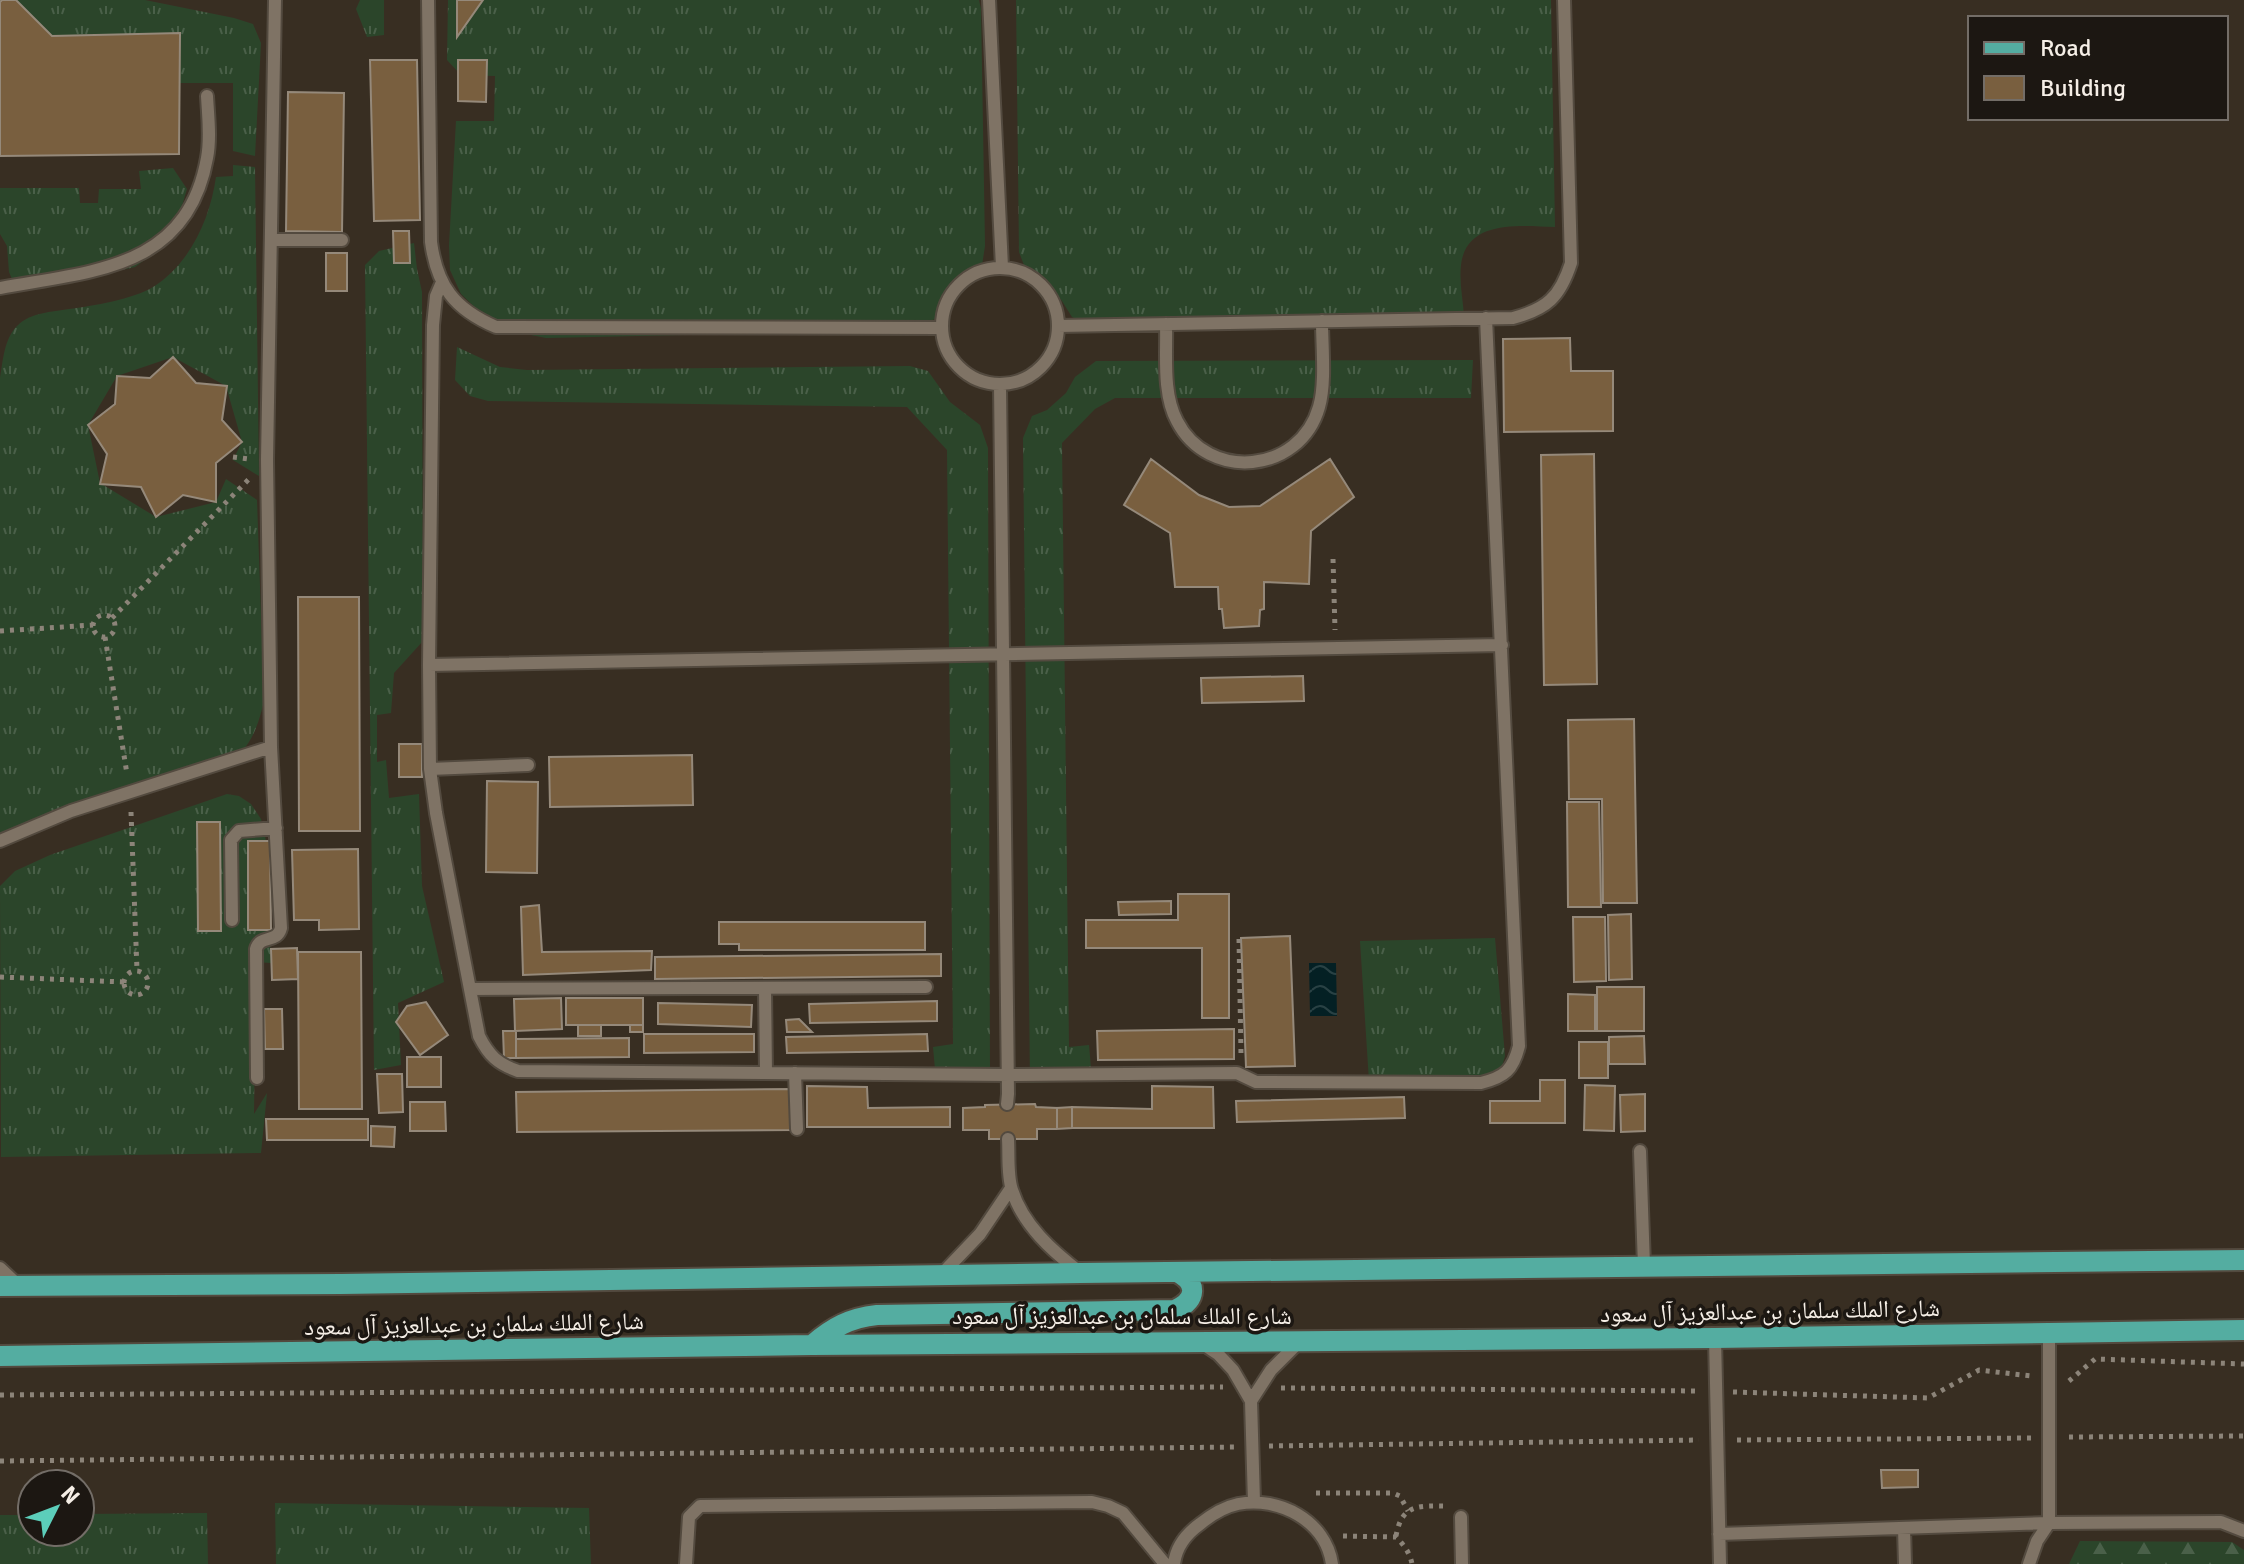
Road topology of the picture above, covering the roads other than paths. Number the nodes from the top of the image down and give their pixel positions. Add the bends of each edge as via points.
1 (275, 0) edge
2 (428, 0) edge
3 (989, 0) edge
4 (1564, 0) edge
5 (207, 96) dead end
6 (271, 240) junction
7 (342, 240) dead end
8 (1002, 267) junction
9 (442, 282) junction
10 (0, 288) edge
11 (1486, 318) junction
12 (1322, 321) junction
13 (1166, 324) junction
14 (1058, 326) junction
15 (941, 328) junction
16 (1000, 385) junction
17 (1502, 645) junction
18 (1003, 655) junction
19 (429, 665) junction
20 (271, 747) junction
21 (528, 765) dead end
22 (430, 769) junction
23 (276, 828) junction
24 (0, 841) edge
25 (232, 920) dead end
26 (926, 987) dead end
27 (765, 988) junction
28 (470, 989) junction
29 (766, 1073) junction
30 (795, 1073) junction
31 (1008, 1075) junction
32 (257, 1078) dead end
33 (1007, 1104) dead end
34 (797, 1129) dead end
35 (1008, 1139) dead end
36 (1640, 1151) dead end
37 (1011, 1188) junction
38 (2244, 1260) edge
39 (1644, 1266) junction
40 (0, 1268) edge
41 (1177, 1272) junction
42 (1081, 1273) junction
43 (941, 1275) junction
44 (10, 1286) edge
45 (2244, 1330) edge
46 (2049, 1333) junction
47 (1715, 1338) junction
48 (1301, 1341) junction
49 (1201, 1342) junction
50 (812, 1345) junction
51 (0, 1356) edge
52 (1251, 1401) junction
53 (1254, 1502) junction
54 (1461, 1517) dead end
55 (2049, 1523) junction
56 (1904, 1528) junction
57 (2244, 1531) edge
58 (1719, 1534) junction
59 (686, 1564) edge
60 (1165, 1564) edge
61 (1174, 1564) edge
62 (1332, 1564) edge
63 (1462, 1564) edge
64 (1720, 1564) edge
65 (1905, 1564) edge
66 (2029, 1564) edge

1 - 6 lane
2 - 9 lane via 431,242
3 - 8 lane
4 - 11 lane via 1571,263 1564,284 1533,313
5 - 10 lane via 208,154 202,182 172,231 125,263
6 - 7 lane
6 - 20 lane
8 - 14 lane via 1035,279 1055,308
8 - 15 lane via 982,269 951,291
9 - 15 lane via 464,310 496,327
9 - 19 lane via 433,325
11 - 12 lane
11 - 17 lane
12 - 13 lane
12 - 13 lane via 1322,390 1314,421 1282,454 1252,463 1206,453 1183,432 1169,394
13 - 14 lane
14 - 16 lane via 1047,360 1018,382
15 - 16 lane via 944,346 966,374
16 - 18 lane
17 - 18 lane
17 - 31 lane via 1519,1046 1507,1072 1481,1083 1256,1082 1241,1074 1218,1073
18 - 19 lane
18 - 31 lane
19 - 22 lane
20 - 23 lane
20 - 24 lane via 71,811
21 - 22 lane
22 - 28 lane
23 - 25 lane via 239,831 231,840
23 - 32 lane via 281,928 256,949
26 - 27 lane
27 - 28 lane
27 - 29 lane
28 - 29 lane via 487,1053 518,1071
29 - 30 lane
30 - 31 lane
30 - 34 lane
31 - 33 lane
35 - 37 lane
36 - 39 lane
37 - 42 lane via 1039,1236
37 - 43 lane via 980,1234
38 - 39 main road, شارع الملك سلمان بن عبدالعزيز آل سعود
39 - 41 main road, شارع الملك سلمان بن عبدالعزيز آل سعود
40 - 44 lane
41 - 42 main road, شارع الملك سلمان بن عبدالعزيز آل سعود
41 - 50 main road via 1192,1286 1192,1297 1175,1310 877,1315 843,1323
42 - 43 main road, شارع الملك سلمان بن عبدالعزيز آل سعود
43 - 44 main road, شارع الملك سلمان بن عبدالعزيز آل سعود
45 - 46 main road, شارع الملك سلمان بن عبدالعزيز آل سعود
46 - 47 main road, شارع الملك سلمان بن عبدالعزيز آل سعود
46 - 55 lane
47 - 48 main road, شارع الملك سلمان بن عبدالعزيز آل سعود
47 - 58 lane
48 - 49 main road, شارع الملك سلمان بن عبدالعزيز آل سعود
48 - 52 lane via 1271,1370
49 - 50 main road, شارع الملك سلمان بن عبدالعزيز آل سعود
49 - 52 lane via 1233,1370
50 - 51 main road, شارع الملك سلمان بن عبدالعزيز آل سعود
52 - 53 lane
53 - 61 lane via 1218,1511 1203,1521 1181,1543
53 - 62 lane via 1303,1517 1325,1541
54 - 63 lane
55 - 56 lane
55 - 57 lane via 2221,1522
55 - 66 lane
56 - 58 lane
56 - 65 lane
58 - 64 lane
59 - 60 lane via 689,1517 700,1506 1092,1502 1123,1513

